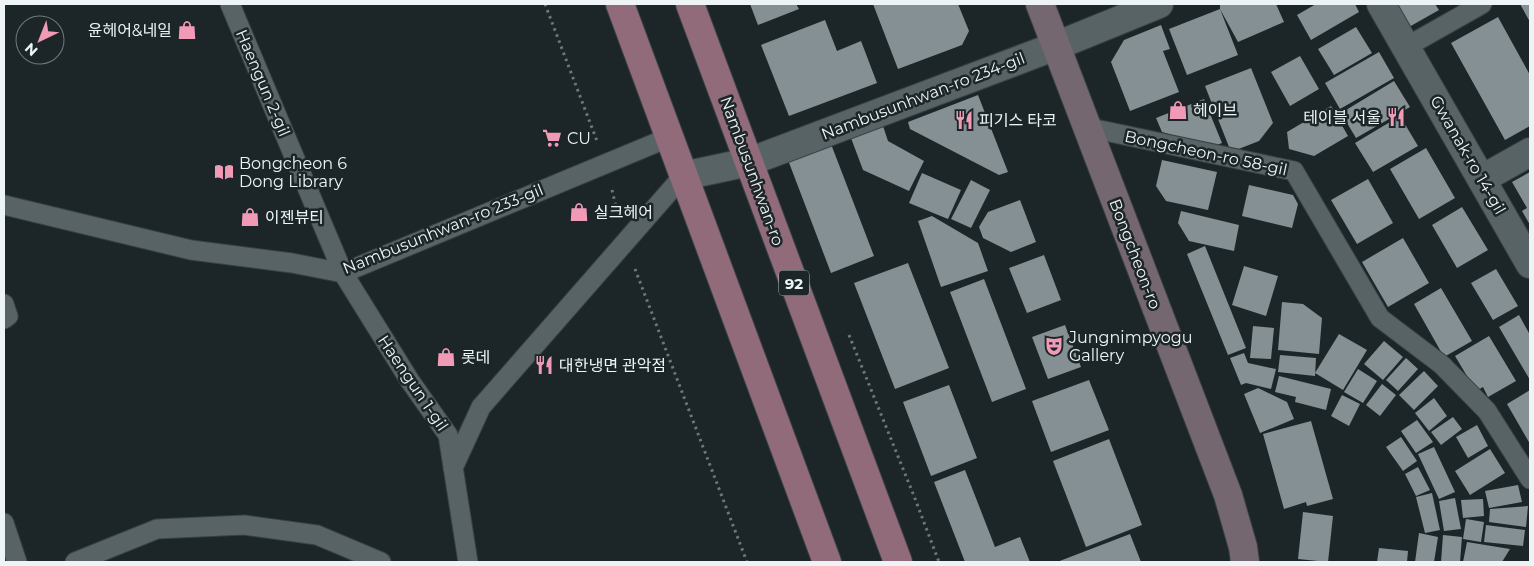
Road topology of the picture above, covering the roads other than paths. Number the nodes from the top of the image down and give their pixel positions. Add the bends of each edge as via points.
1 (230, 4) edge
2 (620, 4) edge
3 (690, 4) edge
4 (1040, 4) edge
5 (1159, 4) edge
6 (1381, 4) edge
7 (1482, 4) edge
8 (1056, 46) junction
9 (1406, 47) junction
10 (1086, 127) junction
11 (670, 136) junction
12 (1530, 152) edge
13 (749, 162) junction
14 (683, 176) junction
15 (1482, 179) junction
16 (4, 205) edge
17 (1530, 264) edge
18 (343, 273) junction
19 (4, 304) edge
20 (4, 318) edge
21 (453, 468) junction
22 (1530, 479) edge
23 (4, 523) edge
24 (17, 562) edge
25 (75, 562) edge
26 (381, 562) edge
27 (468, 562) edge
28 (827, 562) edge
29 (898, 562) edge
30 (1245, 562) edge

1 - 18 lane, Haengun 2-gil
2 - 11 main road
3 - 13 main road, Nambusunhwan-ro / 92
4 - 8 main road, Bongcheon-ro
5 - 8 street, Nambusunhwan-ro 234-gil
6 - 9 street, Gwanak-ro 14-gil
7 - 9 lane
8 - 10 main road, Bongcheon-ro
8 - 13 street, Nambusunhwan-ro 234-gil
9 - 15 street, Gwanak-ro 14-gil
10 - 22 lane, Bongcheon-ro 58-gil via 1294,171 1380,318 1442,364 1487,412
10 - 30 main road, Bongcheon-ro via 1228,495
11 - 14 main road
11 - 18 lane, Nambusunhwan-ro 233-gil
12 - 15 street
13 - 14 street, Nambusunhwan-ro 234-gil
13 - 29 main road, Nambusunhwan-ro / 92
14 - 21 lane via 481,407
14 - 28 main road
15 - 17 street, Gwanak-ro 14-gil
16 - 18 lane, Nambusunhwan-ro 233-gil via 191,250
18 - 21 lane, Haengun 1-gil via 410,382 448,435
19 - 20 lane via 8,316
21 - 27 lane, Haengun 1-gil
23 - 24 lane
25 - 26 lane via 158,529 244,525 317,535

